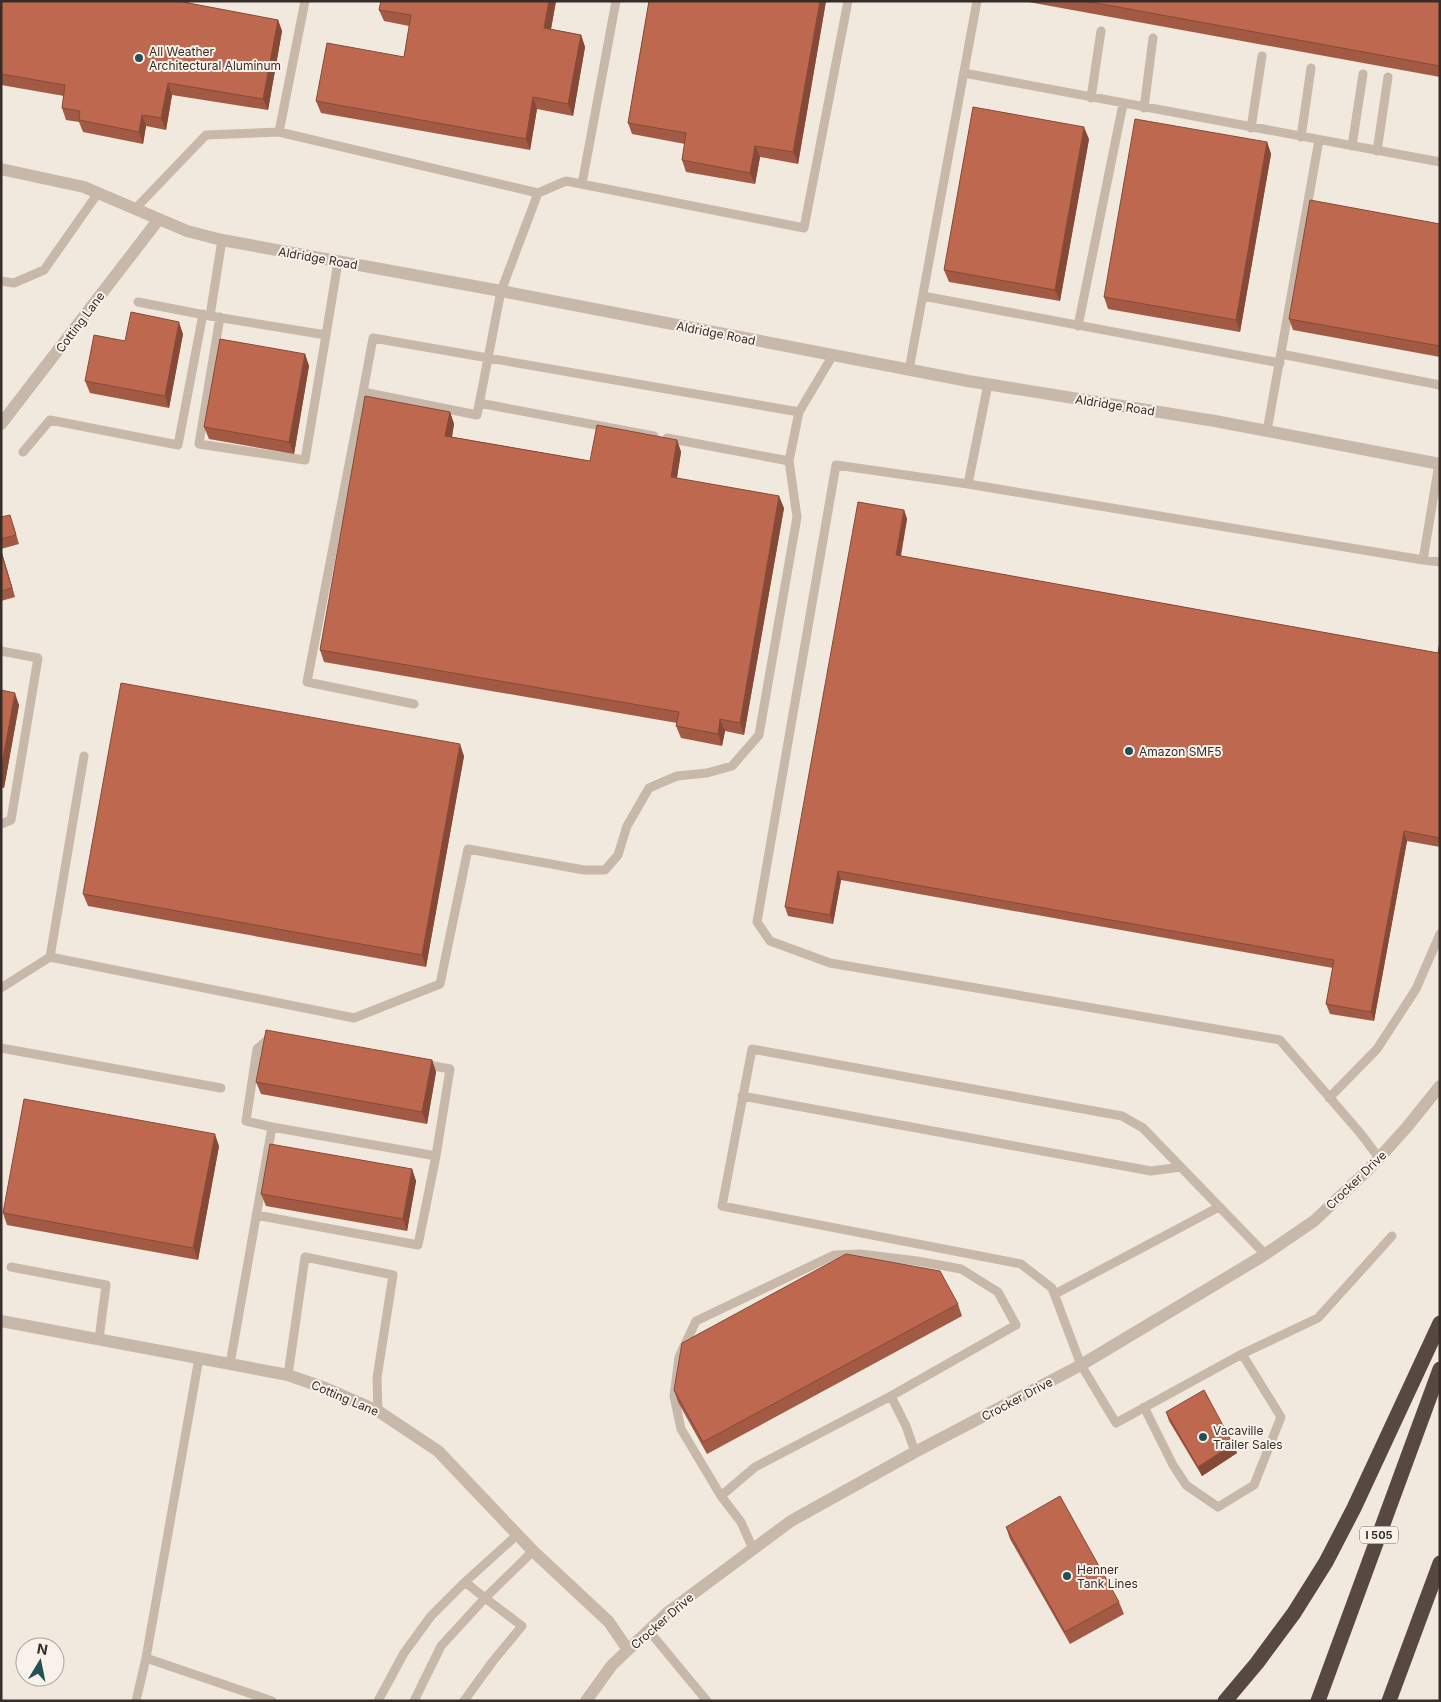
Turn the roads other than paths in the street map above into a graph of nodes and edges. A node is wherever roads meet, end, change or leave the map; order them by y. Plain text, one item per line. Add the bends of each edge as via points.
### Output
1 (305, 1) edge
2 (616, 1) edge
3 (848, 1) edge
4 (976, 1) edge
5 (1101, 31) dead end
6 (1153, 38) dead end
7 (1262, 56) dead end
8 (1311, 68) dead end
9 (964, 73) junction
10 (1363, 74) dead end
11 (1388, 77) dead end
12 (1091, 98) junction
13 (1124, 104) junction
14 (1144, 108) junction
15 (1252, 128) junction
16 (279, 132) junction
17 (1301, 137) junction
18 (1319, 140) junction
19 (1352, 146) junction
20 (1377, 151) junction
21 (1440, 162) edge
22 (1, 169) edge
23 (582, 184) junction
24 (98, 193) junction
25 (538, 193) junction
26 (135, 209) junction
27 (159, 219) junction
28 (222, 240) junction
29 (338, 262) junction
30 (1, 281) edge
31 (501, 291) junction
32 (923, 296) junction
33 (138, 302) dead end
34 (206, 315) junction
35 (220, 317) junction
36 (1078, 326) junction
37 (326, 336) junction
38 (1281, 354) junction
39 (833, 355) junction
40 (488, 359) junction
41 (1280, 363) junction
42 (909, 370) junction
43 (988, 384) junction
44 (1440, 385) edge
45 (362, 392) junction
46 (479, 403) junction
47 (799, 412) junction
48 (1, 424) edge
49 (1267, 431) junction
50 (23, 452) dead end
51 (789, 461) junction
52 (1439, 464) edge
53 (968, 484) junction
54 (1423, 560) junction
55 (1440, 562) edge
56 (1, 652) edge
57 (414, 704) dead end
58 (84, 756) dead end
59 (1, 824) edge
60 (1440, 934) edge
61 (50, 957) junction
62 (1, 988) edge
63 (281, 1037) edge
64 (1, 1048) edge
65 (412, 1062) edge
66 (1440, 1086) edge
67 (221, 1088) dead end
68 (742, 1096) junction
69 (1328, 1098) junction
70 (272, 1127) junction
71 (436, 1156) junction
72 (1379, 1158) junction
73 (1181, 1167) junction
74 (1219, 1207) junction
75 (256, 1216) junction
76 (1392, 1236) dead end
77 (1265, 1254) junction
78 (11, 1267) dead end
79 (1055, 1294) junction
80 (1, 1321) edge
81 (1440, 1323) edge
82 (98, 1339) junction
83 (1242, 1354) junction
84 (199, 1358) junction
85 (230, 1364) junction
86 (1081, 1365) junction
87 (1440, 1369) edge
88 (288, 1375) junction
89 (891, 1396) junction
90 (1144, 1407) junction
91 (378, 1410) junction
92 (915, 1452) junction
93 (721, 1496) junction
94 (518, 1534) junction
95 (753, 1549) junction
96 (533, 1550) junction
97 (1440, 1563) edge
98 (465, 1582) junction
99 (485, 1598) junction
100 (649, 1630) junction
101 (628, 1650) junction
102 (146, 1658) junction
103 (701, 1698) edge
104 (136, 1701) edge
105 (272, 1701) edge
106 (378, 1701) edge
107 (414, 1701) edge
108 (464, 1701) edge
109 (586, 1701) edge
110 (1225, 1701) edge
111 (1318, 1701) edge
112 (1388, 1701) edge

1 - 16 lane
2 - 23 lane
3 - 23 lane via 804,228
4 - 9 lane
5 - 12 lane
6 - 14 lane
7 - 15 lane
8 - 17 lane
9 - 12 lane
9 - 32 lane
10 - 19 lane
11 - 20 lane
12 - 13 lane
13 - 14 lane
13 - 36 lane
14 - 15 lane
15 - 17 lane
16 - 25 lane
16 - 26 lane via 206,135
17 - 18 lane
18 - 19 lane
18 - 38 lane
19 - 20 lane
20 - 21 lane
22 - 24 street, Aldridge Road
23 - 25 lane via 566,181
24 - 26 street, Aldridge Road
24 - 30 lane via 44,270 14,282
25 - 31 lane
26 - 27 street, Aldridge Road
27 - 28 street, Aldridge Road via 187,231
27 - 48 street, Cotting Lane
28 - 29 street, Aldridge Road
28 - 34 lane
29 - 31 street, Aldridge Road
29 - 37 lane
31 - 39 street, Aldridge Road
31 - 40 lane
32 - 36 lane
32 - 42 lane
33 - 34 lane
34 - 35 lane
34 - 50 lane via 178,445 50,420
35 - 37 lane
35 - 37 lane via 199,444 305,460
36 - 41 lane
38 - 41 lane
38 - 44 lane
39 - 42 street, Aldridge Road
39 - 47 lane
40 - 45 lane via 373,338
40 - 46 lane
40 - 47 lane
41 - 49 lane
42 - 43 street, Aldridge Road
43 - 49 street, Aldridge Road
43 - 53 lane
45 - 46 lane via 477,415
45 - 57 lane via 307,682
46 - 51 lane
47 - 51 lane
49 - 52 street, Aldridge Road
51 - 61 lane via 797,517 759,736 732,766 677,776 649,788 627,826 618,854 605,870 584,870 468,850 440,984 354,1018
52 - 54 lane
53 - 54 lane
53 - 69 lane via 836,465 757,922 770,941 830,962 1280,1040
54 - 55 lane
56 - 59 lane via 38,658 11,820
58 - 61 lane
60 - 69 lane via 1416,989 1377,1049
61 - 62 lane
63 - 70 lane via 272,1036 257,1048 246,1122
64 - 67 lane
65 - 71 lane via 450,1069
66 - 72 street, Crocker Drive
68 - 73 lane via 1151,1171
68 - 73 lane via 752,1049 1122,1116 1143,1128
68 - 79 lane via 722,1206 1020,1264 1052,1288
69 - 72 lane
70 - 71 lane
70 - 75 lane
71 - 75 lane via 418,1245
72 - 77 street, Crocker Drive via 1314,1221
73 - 74 lane
74 - 77 lane
74 - 79 lane
75 - 85 lane
76 - 83 lane via 1318,1318
77 - 86 street, Crocker Drive
78 - 82 lane via 106,1285
79 - 86 lane
80 - 82 street, Cotting Lane
81 - 110 highway via 1326,1562 1294,1613
82 - 84 street, Cotting Lane
83 - 90 lane
83 - 90 lane via 1281,1417 1254,1485 1218,1507 1186,1485
84 - 85 street, Cotting Lane
84 - 102 lane
85 - 88 street, Cotting Lane
86 - 90 lane via 1116,1423
86 - 92 street, Crocker Drive
87 - 111 highway, I 505
88 - 91 street, Cotting Lane
88 - 91 lane via 305,1257 393,1275 377,1378
89 - 92 lane
89 - 93 lane via 755,1467
89 - 93 lane via 1016,1326 998,1292 961,1270 860,1254 834,1255 696,1321 679,1357 674,1396 681,1429
91 - 94 street, Cotting Lane via 438,1451
92 - 95 street, Crocker Drive via 791,1521
93 - 95 lane via 741,1522
94 - 96 street, Cotting Lane
94 - 98 lane
95 - 100 street, Crocker Drive
96 - 99 lane
96 - 101 street, Cotting Lane via 609,1622
97 - 112 highway
98 - 99 lane
98 - 106 lane via 425,1624 404,1653
99 - 107 lane via 441,1646
99 - 108 lane via 522,1626
100 - 101 street, Crocker Drive
100 - 103 lane
101 - 109 street, Crocker Drive via 612,1665
102 - 104 lane
102 - 105 lane

